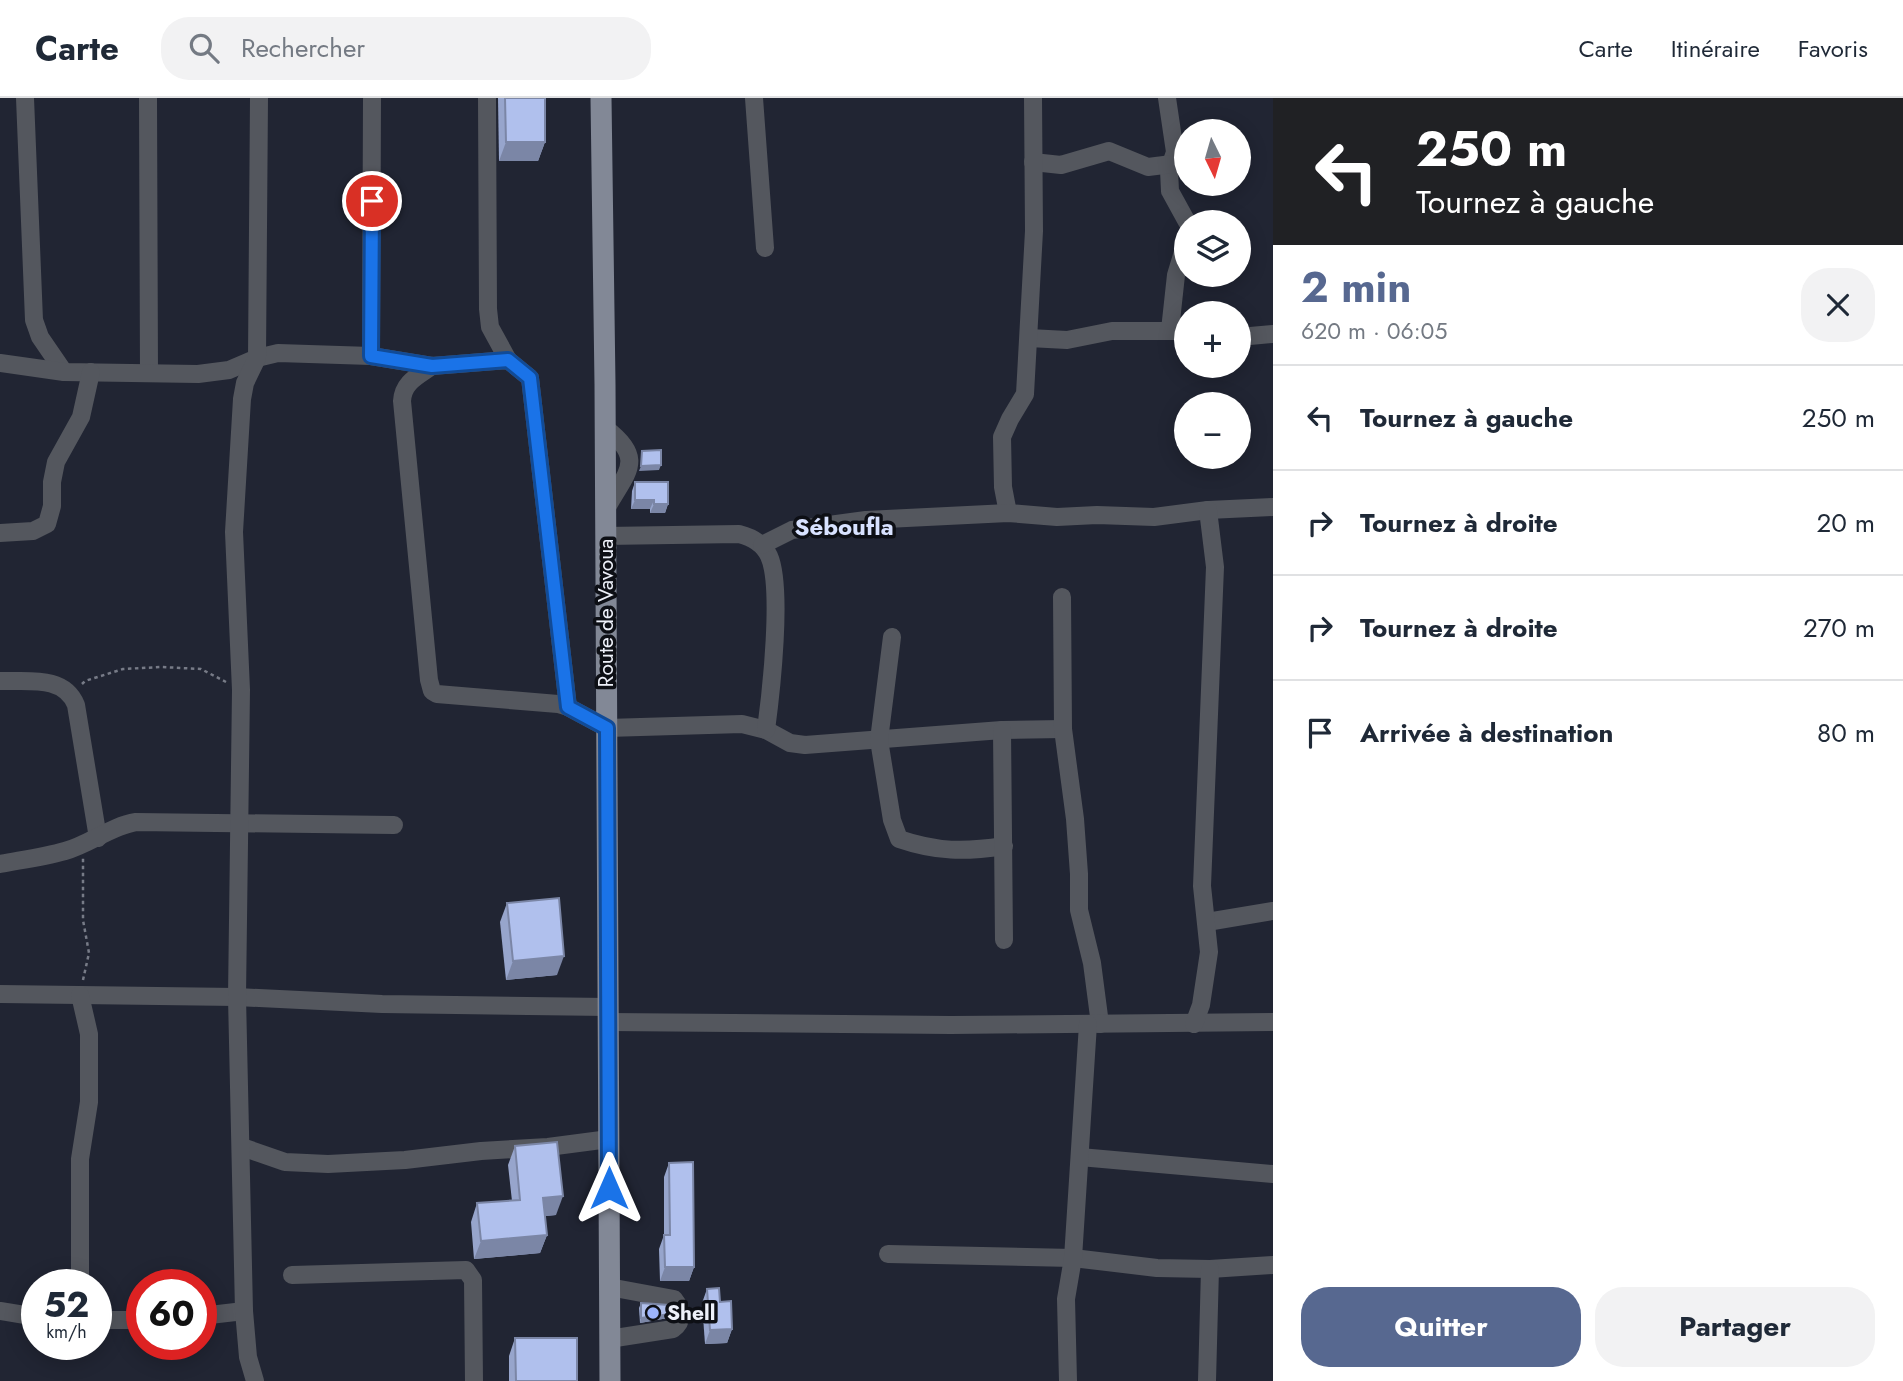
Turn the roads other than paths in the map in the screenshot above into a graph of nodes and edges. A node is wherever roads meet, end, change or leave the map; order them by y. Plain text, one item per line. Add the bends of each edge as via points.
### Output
1 (26, 98) edge
2 (148, 98) edge
3 (259, 98) edge
4 (372, 98) edge
5 (487, 98) edge
6 (601, 98) edge
7 (754, 98) edge
8 (1033, 98) edge
9 (1167, 98) edge
10 (1033, 162) junction
11 (1172, 164) junction
12 (1180, 210) edge
13 (765, 248) dead end
14 (1174, 330) edge
15 (1273, 334) edge
16 (1251, 336) edge
17 (1029, 338) junction
18 (371, 356) junction
19 (257, 358) junction
20 (508, 360) junction
21 (0, 363) edge
22 (432, 366) junction
23 (64, 372) junction
24 (91, 372) junction
25 (149, 373) junction
26 (1273, 507) edge
27 (1208, 510) junction
28 (1009, 513) junction
29 (0, 533) edge
30 (605, 536) junction
31 (762, 545) junction
32 (1062, 597) dead end
33 (892, 637) dead end
34 (0, 681) edge
35 (568, 707) junction
36 (607, 728) junction
37 (1063, 729) junction
38 (766, 730) junction
39 (1002, 730) junction
40 (879, 740) junction
41 (241, 822) junction
42 (394, 825) dead end
43 (90, 841) junction
44 (1004, 846) junction
45 (0, 864) edge
46 (1273, 911) edge
47 (1207, 922) junction
48 (1004, 940) dead end
49 (0, 994) edge
50 (80, 995) junction
51 (237, 997) junction
52 (608, 1014) junction
53 (1273, 1022) edge
54 (1094, 1024) junction
55 (1194, 1024) junction
56 (609, 1139) junction
57 (242, 1147) junction
58 (1080, 1157) junction
59 (1273, 1174) edge
60 (888, 1254) dead end
61 (1073, 1258) junction
62 (1273, 1265) edge
63 (80, 1269) edge
64 (1210, 1269) junction
65 (292, 1275) dead end
66 (609, 1287) junction
67 (0, 1311) edge
68 (244, 1311) junction
69 (21, 1314) edge
70 (217, 1314) edge
71 (609, 1339) junction
72 (255, 1381) edge
73 (474, 1381) edge
74 (610, 1381) edge
75 (1068, 1381) edge
76 (1207, 1381) edge

1 - 23 street via 34,320
2 - 25 street
3 - 19 street
4 - 18 street
5 - 20 street via 488,309 490,327
6 - 30 main road, Route de Vavoua
7 - 13 street
8 - 10 street
9 - 11 street via 1175,152
10 - 11 street via 1061,165 1109,151 1148,167
10 - 17 street
11 - 12 street via 1170,191
14 - 17 street via 1112,331 1067,340
15 - 16 street
17 - 28 street via 1026,394 1002,438 1003,487
18 - 19 street via 278,353
18 - 22 street
19 - 25 street via 215,373
19 - 41 street via 242,399 234,532
20 - 22 street
20 - 35 street via 530,378
21 - 23 street
22 - 35 street via 402,391 432,691
23 - 24 street
24 - 25 street
24 - 29 street via 81,416 56,462 47,524 33,531
26 - 27 street
27 - 28 street via 1154,517
27 - 47 street via 1215,568 1202,886
28 - 31 street via 866,520 792,530
30 - 31 street via 739,534
30 - 36 main road, Route de Vavoua
31 - 38 street via 775,584
32 - 37 street
33 - 40 street
34 - 43 street via 61,685 72,694
35 - 36 street
36 - 38 street via 742,724
36 - 52 main road, Route de Vavoua
37 - 39 street
37 - 54 street via 1075,819 1079,910 1092,963
38 - 40 street via 790,743 805,745
39 - 40 street
39 - 44 street
40 - 44 street via 899,839 970,852
41 - 42 street
41 - 43 street via 136,822
41 - 51 street
43 - 45 street via 66,851
44 - 48 street
46 - 47 street
47 - 55 street via 1209,952
49 - 50 street
50 - 51 street
50 - 63 street via 89,1034 89,1102 80,1159
51 - 52 street
51 - 57 street
52 - 54 street
52 - 56 main road, Route de Vavoua
53 - 55 street
54 - 55 street
54 - 58 street
56 - 57 street via 328,1164 285,1162
56 - 66 main road, Route de Vavoua
57 - 68 street
58 - 59 street
58 - 61 street
60 - 61 street
61 - 64 street
61 - 75 street via 1066,1299
62 - 64 street
64 - 76 street
65 - 73 street via 466,1269 473,1280
66 - 71 main road, Route de Vavoua
66 - 71 street via 674,1299 681,1317 673,1329
67 - 69 street
68 - 70 street
68 - 72 street
71 - 74 main road, Route de Vavoua

